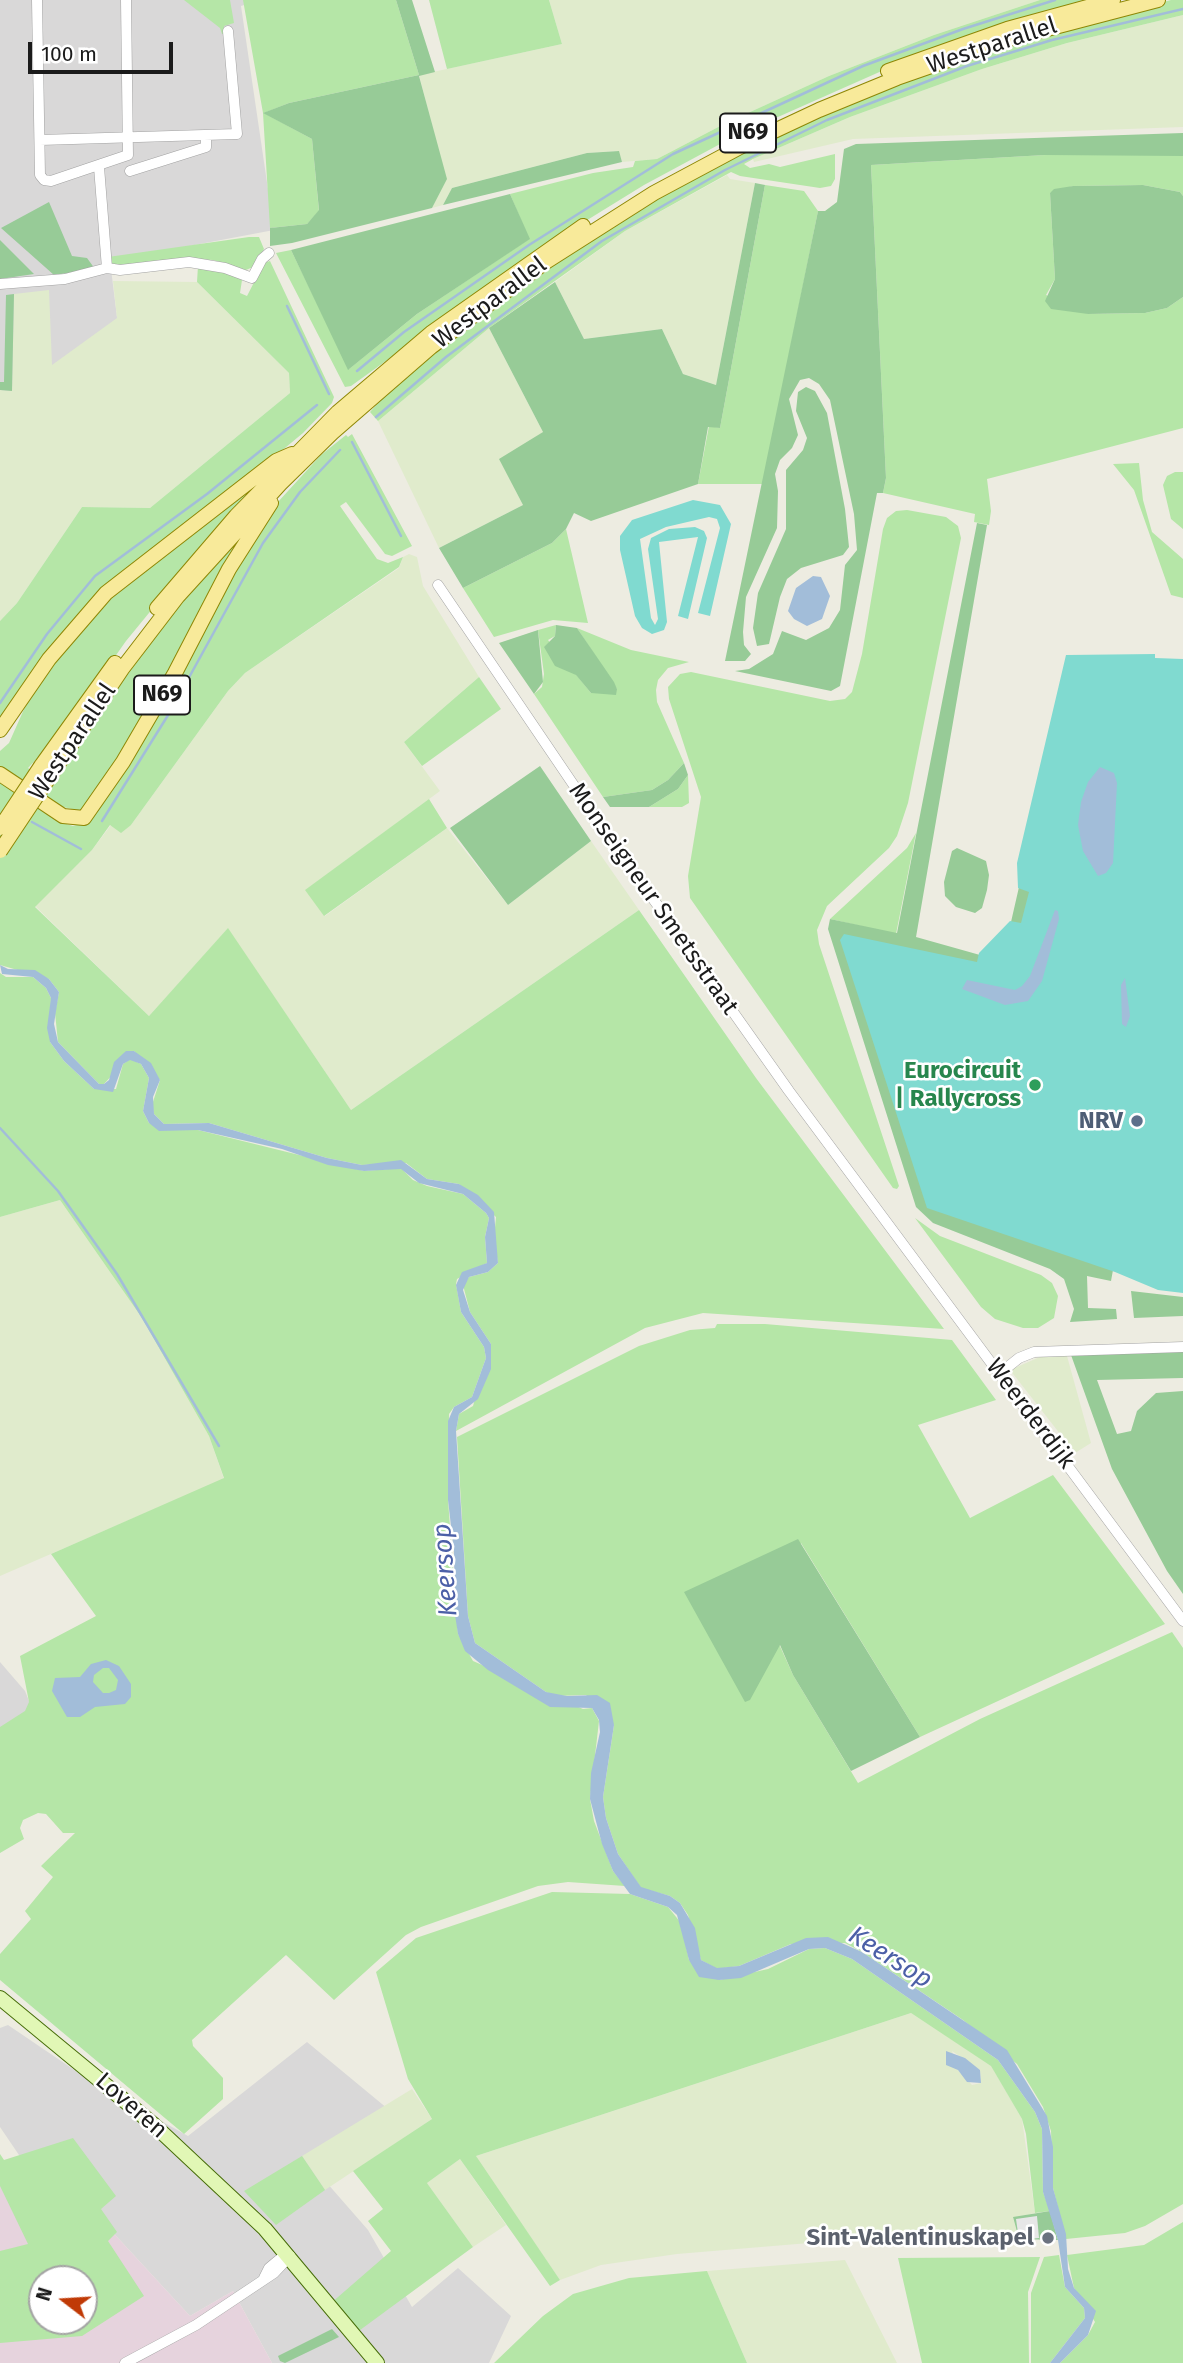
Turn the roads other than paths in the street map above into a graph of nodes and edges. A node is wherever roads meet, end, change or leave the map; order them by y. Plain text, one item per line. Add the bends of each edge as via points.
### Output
1 (37, 0) edge
2 (127, 0) edge
3 (1113, 0) edge
4 (1158, 0) edge
5 (228, 31) dead end
6 (206, 137) junction
7 (128, 138) junction
8 (40, 140) junction
9 (99, 167) junction
10 (130, 171) dead end
11 (269, 253) dead end
12 (107, 268) junction
13 (0, 284) edge
14 (349, 411) junction
15 (300, 450) junction
16 (280, 484) junction
17 (439, 585) dead end
18 (0, 730) edge
19 (47, 769) junction
20 (0, 774) edge
21 (0, 828) edge
22 (0, 850) edge
23 (874, 1209) joint
24 (1183, 1347) edge
25 (999, 1374) junction
26 (1183, 1621) edge
27 (0, 1998) edge
28 (286, 2259) junction
29 (125, 2363) edge
30 (377, 2363) edge

1 - 8 street
2 - 7 street
3 - 14 main road, Westparallel / N69 via 937,52 736,138 540,253 431,333
4 - 14 main road, Westparallel / N69 via 1009,38 940,62 740,147 634,205 544,263
5 - 6 street via 237,134
6 - 7 street
6 - 10 street via 206,147
7 - 8 street
7 - 9 street via 128,155
8 - 9 street via 44,180
9 - 12 street
11 - 12 street via 252,278 189,262
12 - 13 street via 65,279
14 - 15 main road, Westparallel / N69
14 - 16 main road, Westparallel / N69
15 - 18 main road, N69 via 276,461 106,593 49,659
15 - 19 main road, Westparallel / N69 via 171,590
16 - 19 main road, Westparallel / N69 via 178,596
16 - 20 main road, N69 via 148,720 84,818 56,812
17 - 23 street, Monseigneur Smetsstraat via 620,853
19 - 21 main road, Westparallel / N69, bridge
19 - 22 main road, Westparallel / N69, bridge
23 - 25 street, Weerderdijk
24 - 25 street via 1034,1352
25 - 26 street, Weerderdijk
27 - 28 street, Loveren via 155,2125 265,2229
28 - 29 street via 196,2325
28 - 30 street, Loveren

